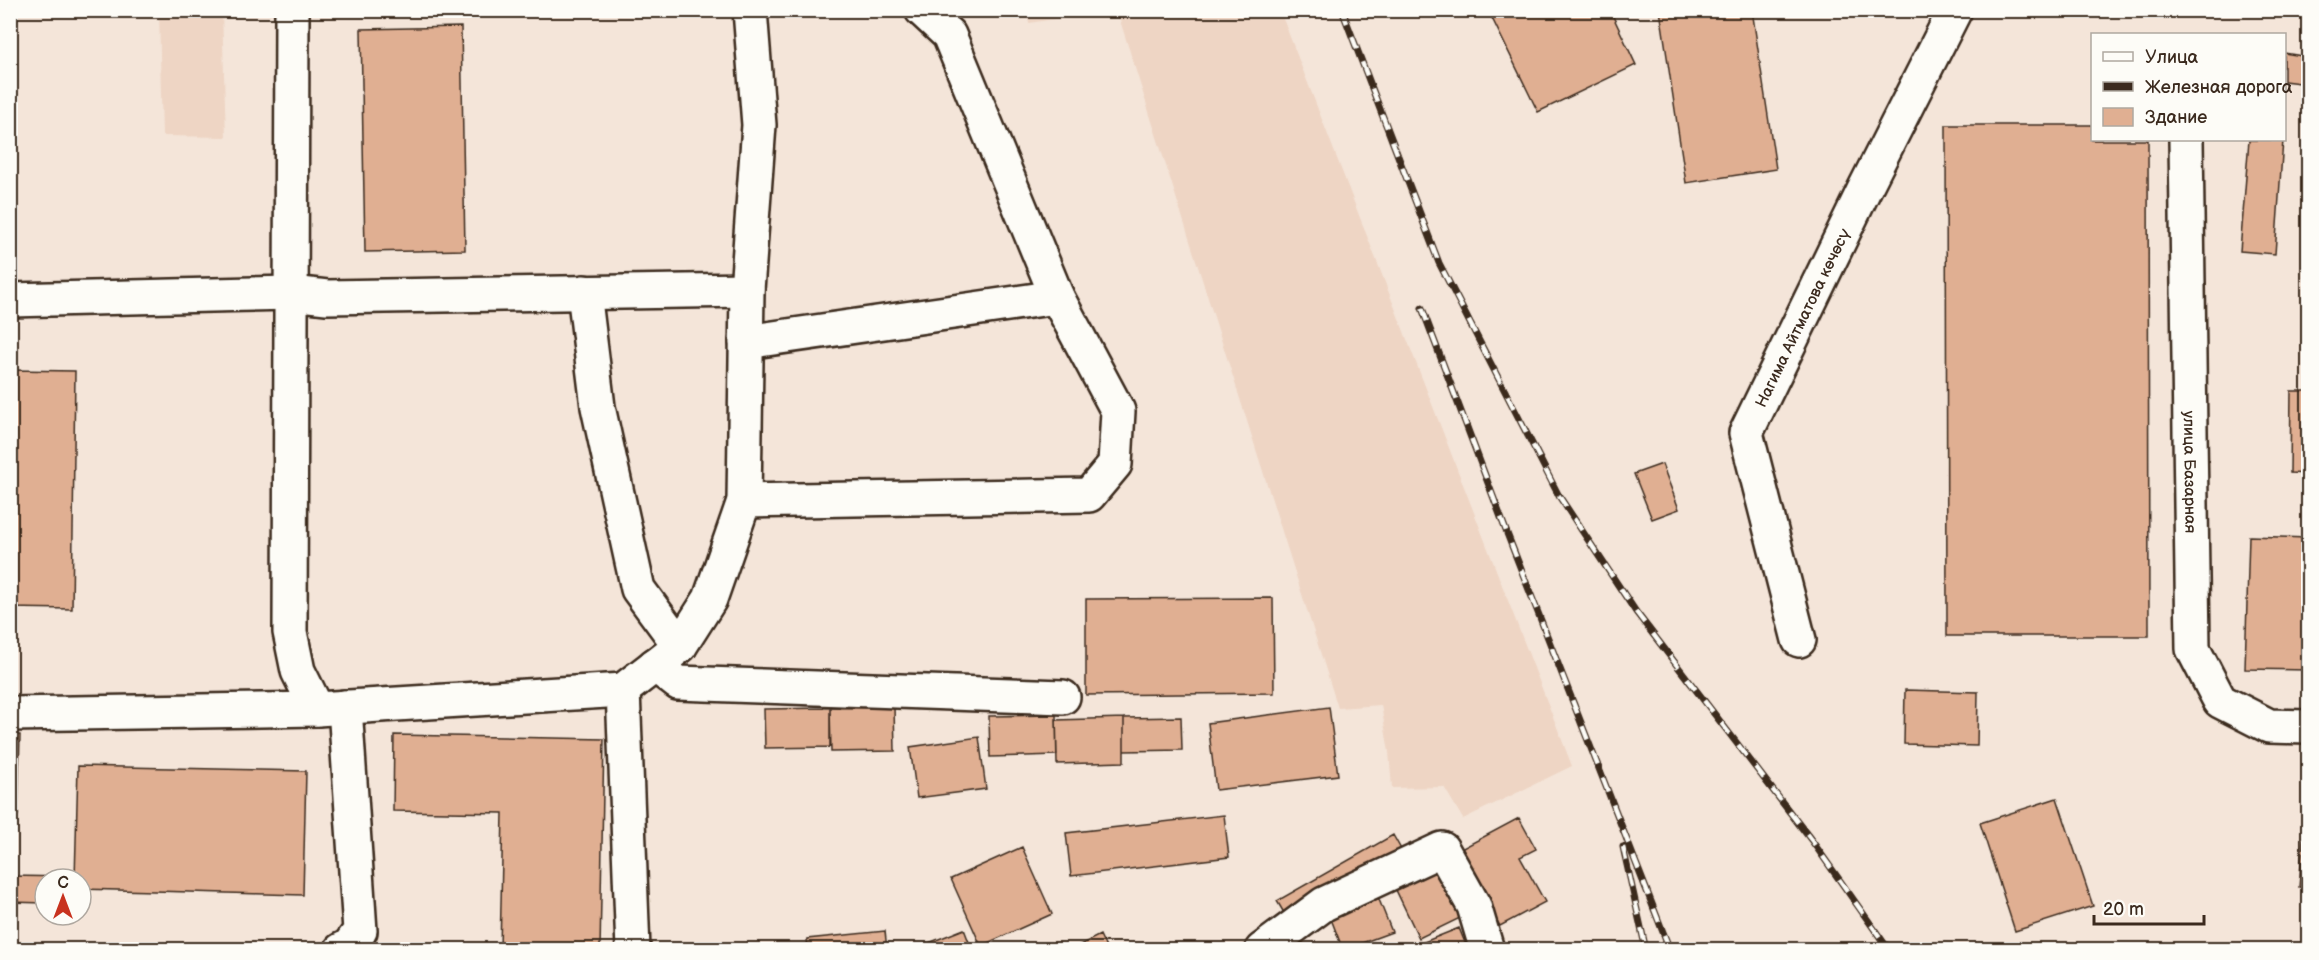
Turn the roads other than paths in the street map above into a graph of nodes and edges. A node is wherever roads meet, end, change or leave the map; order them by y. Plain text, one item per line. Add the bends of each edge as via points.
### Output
1 (292, 10) edge
2 (750, 10) edge
3 (922, 10) edge
4 (1955, 10) edge
5 (2186, 141) edge
6 (747, 290) junction
7 (584, 292) junction
8 (292, 293) junction
9 (1057, 297) junction
10 (10, 300) edge
11 (746, 342) junction
12 (744, 501) junction
13 (1799, 640) dead end
14 (668, 655) junction
15 (623, 690) junction
16 (1063, 697) dead end
17 (331, 708) junction
18 (10, 714) edge
19 (2308, 727) edge
20 (341, 950) edge
21 (633, 950) edge
22 (1262, 950) edge
23 (1487, 950) edge

1 - 8 street
2 - 6 street via 759,125
3 - 9 street via 949,35
4 - 13 street, Нагима Айтматова көчөсү via 1746,433
5 - 19 street, улица Базарная via 2193,649 2220,701 2269,726
6 - 7 street
6 - 11 street
7 - 8 street via 327,297
7 - 14 street via 598,407 638,589
8 - 10 street
8 - 17 street via 290,632 298,671
9 - 11 street
9 - 12 street via 1118,411 1115,464 1089,495
11 - 12 street
12 - 14 street via 710,599
14 - 15 street
14 - 16 street via 678,683
15 - 17 street
15 - 21 street
17 - 18 street
17 - 20 street via 360,931
22 - 23 street via 1324,904 1442,849 1474,906

